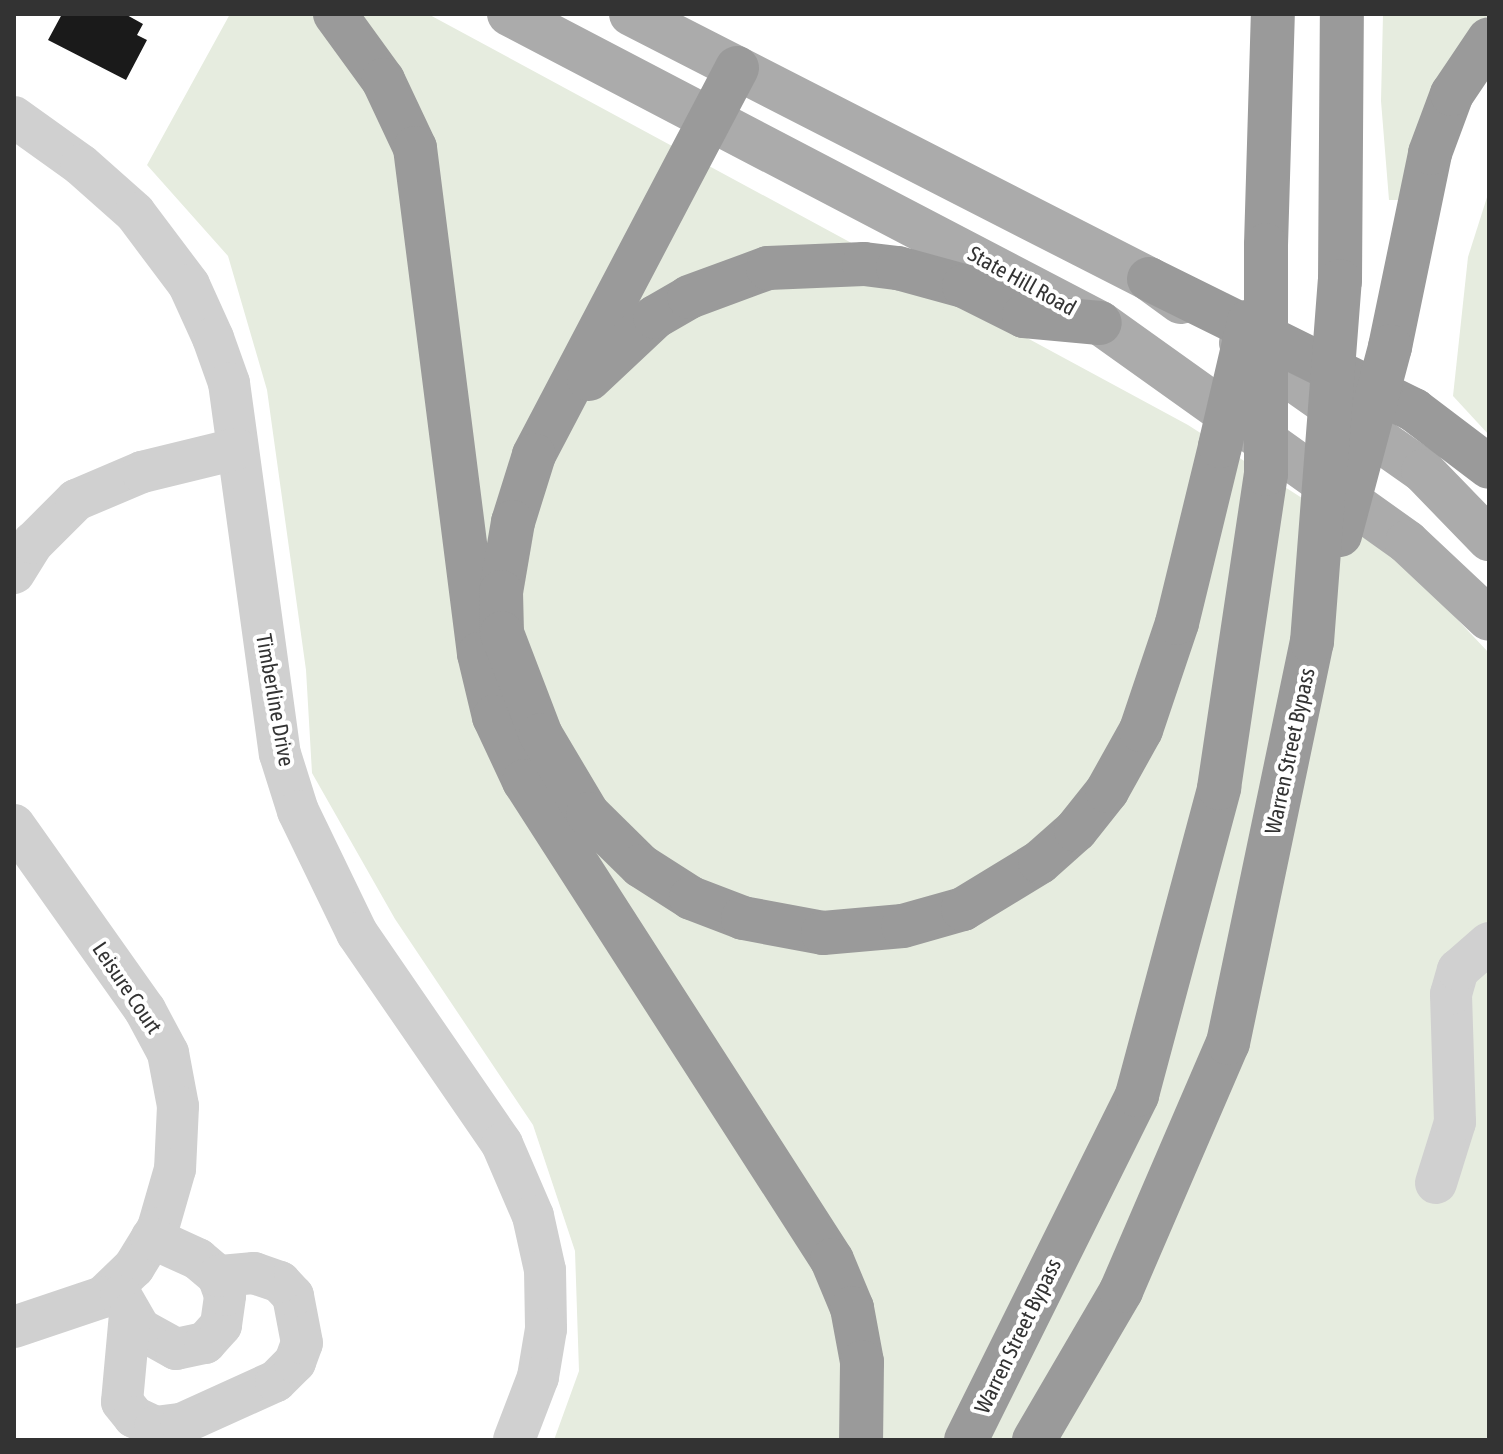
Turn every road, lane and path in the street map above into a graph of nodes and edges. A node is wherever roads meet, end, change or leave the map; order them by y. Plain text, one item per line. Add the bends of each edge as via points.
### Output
1 (335, 14) edge
2 (509, 14) edge
3 (631, 14) edge
4 (1273, 14) edge
5 (1342, 14) edge
6 (1489, 39) edge
7 (724, 61) junction
8 (698, 110) junction
9 (14, 117) edge
10 (1266, 245) junction
11 (1149, 279) junction
12 (1100, 323) junction
13 (555, 415) junction
14 (236, 449) junction
15 (1489, 467) edge
16 (1489, 539) edge
17 (14, 573) edge
18 (470, 586) junction
19 (1489, 619) edge
20 (1312, 642) junction
21 (14, 825) edge
22 (1489, 943) edge
23 (1436, 1183) dead end
24 (152, 1238) junction
25 (218, 1276) junction
26 (122, 1300) junction
27 (14, 1327) edge
28 (514, 1440) edge
29 (861, 1440) edge
30 (966, 1440) edge
31 (1034, 1440) edge

1 - 18 highway via 383,80 415,148
2 - 8 main road, State Hill Road
3 - 7 main road
4 - 10 highway, Warren Street Bypass
5 - 20 highway, Warren Street Bypass, bridge via 1340,281
6 - 20 highway, bridge via 1452,94 1430,153 1390,347
7 - 8 highway
7 - 11 main road
8 - 12 main road, State Hill Road
8 - 13 highway
8 - 18 highway via 516,430
9 - 14 street, Timberline Drive via 112,191 155,237 189,285 229,383
10 - 13 highway, bridge via 1156,695 1126,759 1076,830 1022,874 963,909 903,926 823,933 743,918 665,883 613,842 558,767 514,672 502,633 501,592 521,489
10 - 30 highway, Warren Street Bypass, bridge via 1266,474 1219,788 1137,1095
11 - 15 highway via 1414,410
11 - 16 main road via 1423,471
12 - 13 highway via 1024,316 964,286 898,268 768,268 689,297 655,317
12 - 19 main road, State Hill Road via 1407,542
14 - 17 street via 142,472 76,500 33,543
14 - 28 street, Timberline Drive via 280,754 298,811 357,933 502,1144 533,1216 545,1270 546,1329 538,1377
18 - 29 highway via 494,717 524,781 832,1260 852,1308 862,1362
20 - 31 highway, Warren Street Bypass via 1228,1043 1121,1291
21 - 24 street, Leisure Court via 145,1010 168,1053 178,1106 175,1169
22 - 23 street via 1458,970 1451,994 1455,1122
24 - 25 street via 198,1259
24 - 26 street, Leisure Court
25 - 26 street via 225,1295 221,1325 212,1339 197,1347 176,1349 158,1343
25 - 26 street via 254,1273 280,1282 293,1296 302,1343 295,1362 276,1381 181,1424 155,1427 134,1417 122,1402
26 - 27 street, Leisure Court via 103,1297

